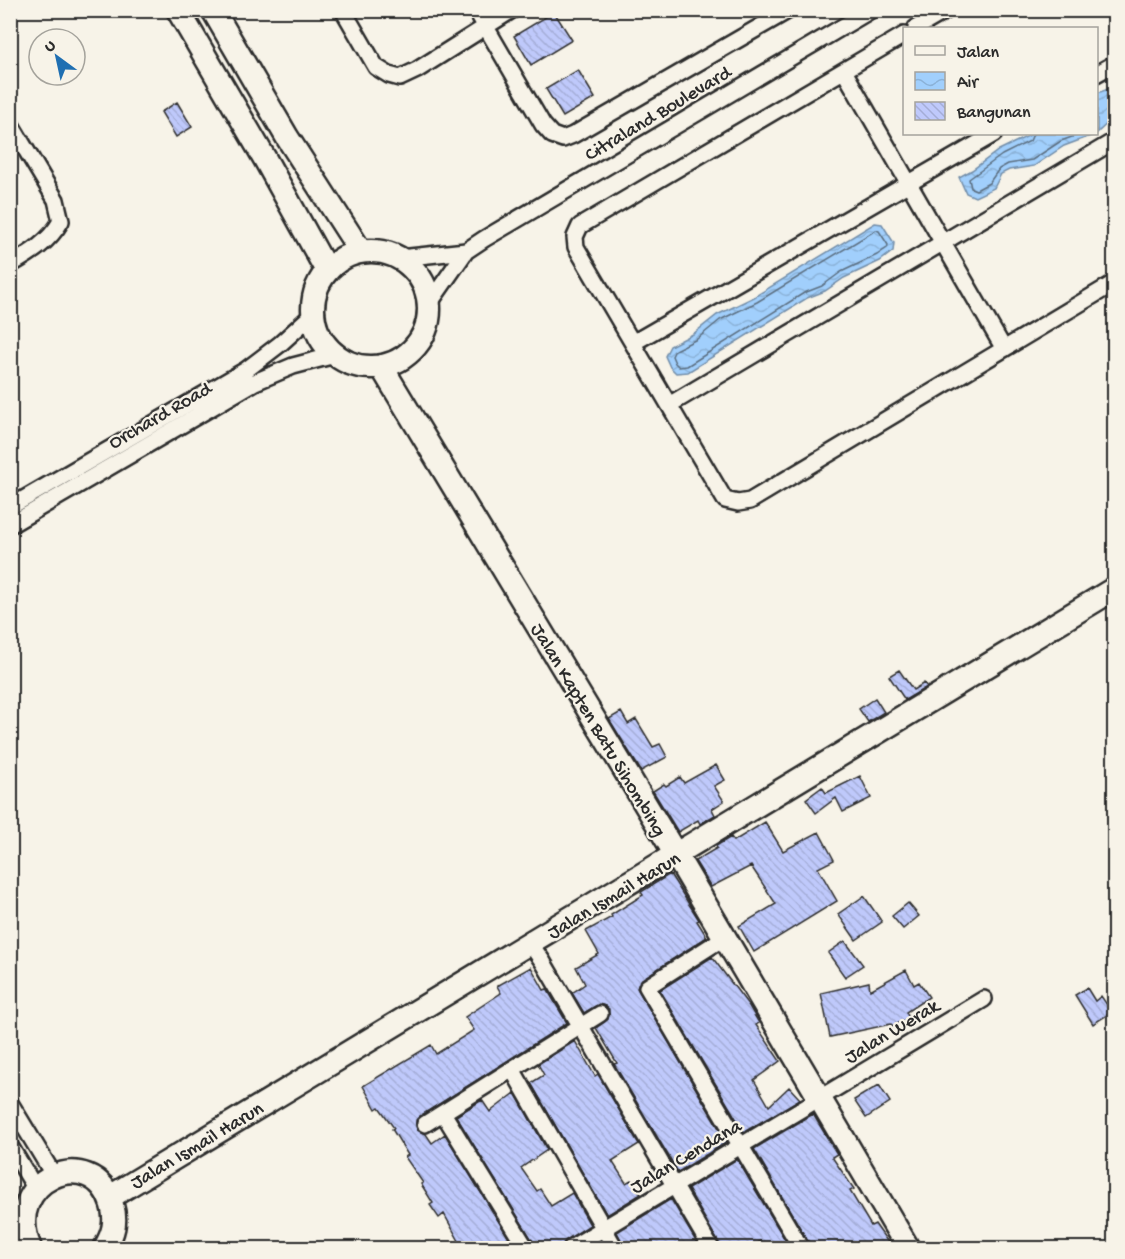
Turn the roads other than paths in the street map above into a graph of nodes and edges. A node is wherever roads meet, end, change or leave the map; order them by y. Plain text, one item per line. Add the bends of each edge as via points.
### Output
1 (178, 10) edge
2 (213, 10) edge
3 (343, 10) edge
4 (477, 10) edge
5 (512, 10) edge
6 (789, 10) edge
7 (871, 10) edge
8 (947, 10) edge
9 (486, 26) junction
10 (918, 27) edge
11 (903, 36) edge
12 (1114, 64) edge
13 (844, 71) junction
14 (1098, 73) edge
15 (10, 123) edge
16 (992, 135) edge
17 (1114, 141) edge
18 (909, 183) junction
19 (943, 243) junction
20 (466, 250) junction
21 (362, 252) junction
22 (400, 258) junction
23 (10, 265) edge
24 (327, 271) junction
25 (1114, 282) edge
26 (429, 304) junction
27 (313, 314) junction
28 (633, 343) junction
29 (1004, 349) junction
30 (335, 355) junction
31 (381, 366) junction
32 (669, 405) junction
33 (10, 507) edge
34 (10, 525) edge
35 (1114, 589) edge
36 (676, 855) junction
37 (725, 937) junction
38 (530, 944) junction
39 (984, 999) dead end
40 (600, 1014) dead end
41 (581, 1026) junction
42 (512, 1069) junction
43 (819, 1098) junction
44 (10, 1103) edge
45 (443, 1113) junction
46 (425, 1124) dead end
47 (10, 1146) edge
48 (741, 1146) junction
49 (44, 1180) junction
50 (674, 1186) junction
51 (110, 1197) junction
52 (15, 1228) edge
53 (603, 1229) junction
54 (30, 1248) edge
55 (105, 1248) edge
56 (526, 1248) edge
57 (572, 1248) edge
58 (615, 1248) edge
59 (711, 1248) edge
60 (801, 1248) edge
61 (908, 1248) edge

1 - 24 street
2 - 21 street via 287,137
3 - 9 street via 376,67 400,78
4 - 9 street
5 - 9 street
6 - 9 street via 563,139 552,135 543,125
7 - 20 street, Citraland Boulevard
8 - 10 street
11 - 13 street
12 - 14 street
13 - 18 street
13 - 28 street via 580,226 574,237 576,247
15 - 23 street via 56,200 61,221 52,236
16 - 18 street
17 - 19 street
18 - 19 street
18 - 28 street
19 - 29 street
19 - 32 street
20 - 22 street, Citraland Boulevard
20 - 26 street, Citraland Boulevard
21 - 22 street via 375,251
21 - 24 street via 343,258
22 - 26 street via 420,278
24 - 27 street via 316,291
25 - 29 street
26 - 31 street via 424,332 416,344 400,358
27 - 30 street via 320,337
27 - 33 street, Orchard Road via 246,370
28 - 32 street
29 - 32 street via 750,501 725,500
30 - 31 street via 357,365
30 - 34 street, Orchard Road via 255,382
31 - 36 street, Jalan Kapten Batu Sihombing
35 - 36 street, Jalan Ismail Harun
36 - 37 street, Jalan Kapten Batu Sihombing
36 - 38 street, Jalan Ismail Harun
37 - 43 street, Jalan Kapten Batu Sihombing
37 - 48 street via 647,987
38 - 41 street
38 - 51 street, Jalan Ismail Harun
39 - 43 street, Jalan Werak
40 - 41 street
41 - 42 street
41 - 50 street
42 - 45 street
42 - 53 street
43 - 48 street, Jalan Cendana
43 - 61 street, Jalan Kapten Batu Sihombing
44 - 49 street
45 - 46 street
45 - 56 street
47 - 49 street
48 - 50 street, Jalan Cendana
48 - 60 street
49 - 51 street via 70,1172 86,1175
49 - 52 street via 26,1197
50 - 53 street, Jalan Cendana
50 - 59 street
51 - 55 street via 116,1216 113,1236
52 - 54 street
53 - 57 street, Jalan Cendana
53 - 58 street

